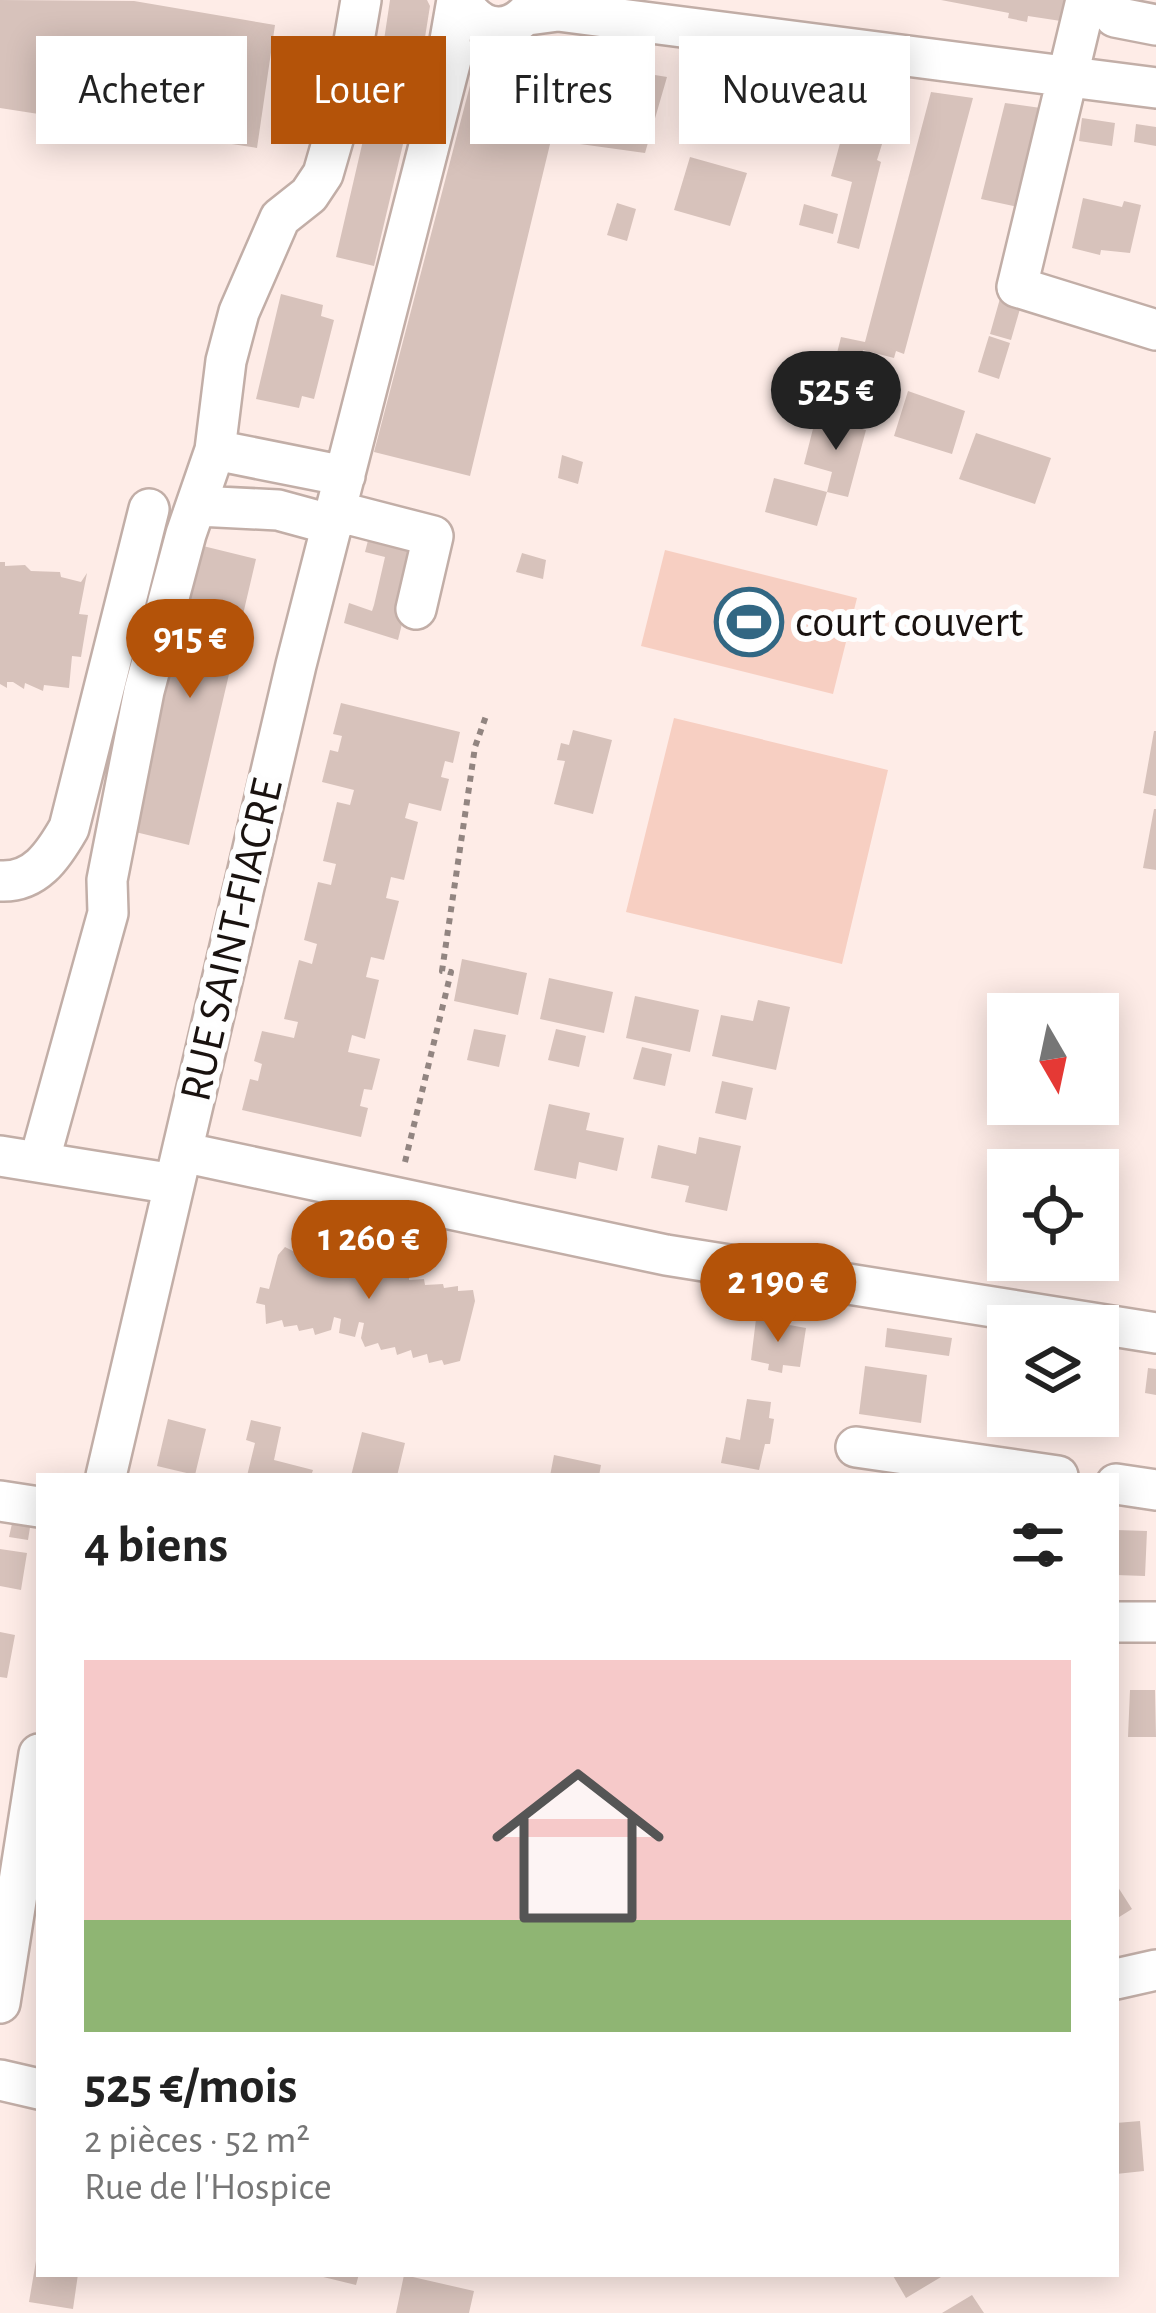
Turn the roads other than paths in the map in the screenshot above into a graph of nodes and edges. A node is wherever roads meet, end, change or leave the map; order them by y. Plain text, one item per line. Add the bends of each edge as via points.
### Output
1 (361, 0) edge
2 (459, 0) edge
3 (1101, 9) edge
4 (562, 11) edge
5 (1156, 26) edge
6 (452, 56) junction
7 (1066, 76) junction
8 (1156, 88) edge
9 (1156, 330) edge
10 (215, 450) junction
11 (338, 504) junction
12 (197, 506) junction
13 (149, 509) dead end
14 (416, 609) dead end
15 (0, 881) edge
16 (0, 1156) edge
17 (39, 1162) junction
18 (178, 1168) junction
19 (1156, 1333) edge
20 (856, 1447) dead end
21 (107, 1473) edge
22 (1037, 1473) edge
23 (1119, 1484) edge
24 (1156, 1490) edge
25 (0, 1501) edge
26 (36, 1507) edge
27 (1119, 1622) edge
28 (1156, 1622) edge
29 (36, 1777) edge
30 (6, 1913) edge
31 (1156, 1970) edge
32 (1119, 1978) edge
33 (0, 2003) edge
34 (0, 2080) edge
35 (36, 2088) edge

1 - 10 street via 323,174 280,218 239,312
2 - 4 street via 471,17
2 - 6 street, RUE SAINT-FIACRE
3 - 5 street
3 - 7 street
4 - 6 street
4 - 7 street
6 - 11 street, RUE SAINT-FIACRE
7 - 8 street
7 - 9 street via 1017,287
10 - 11 street
10 - 12 street
11 - 12 street
11 - 14 street via 433,536
11 - 18 street, RUE SAINT-FIACRE
12 - 17 street via 144,691 107,880 108,913
13 - 15 street via 69,828 35,873
16 - 17 street
17 - 18 street
18 - 19 street via 397,1196 687,1259
18 - 21 street, RUE SAINT-FIACRE
20 - 22 street
23 - 24 street
25 - 26 street
27 - 28 street
29 - 30 street
30 - 33 street
31 - 32 street
34 - 35 street

